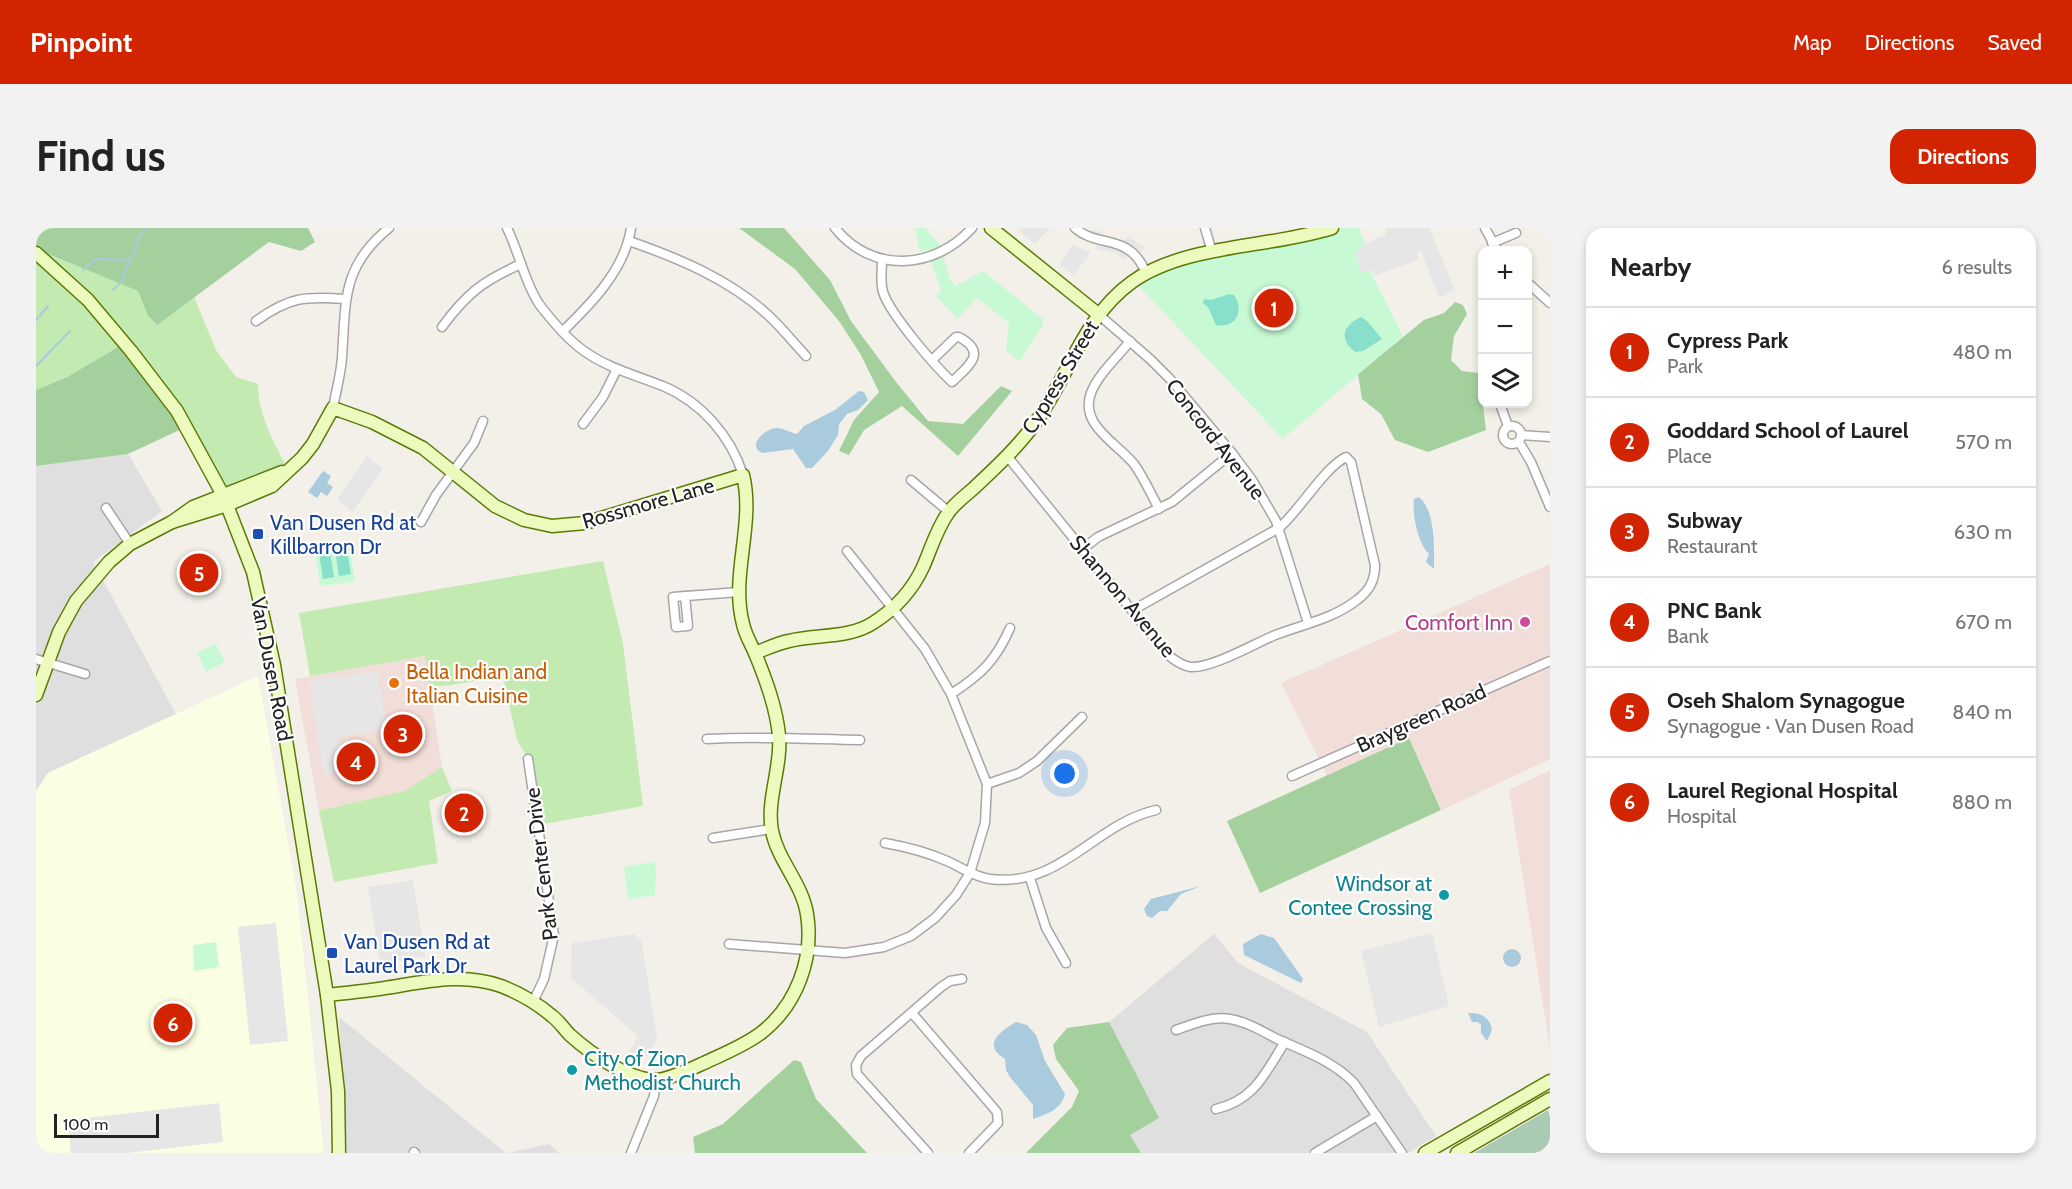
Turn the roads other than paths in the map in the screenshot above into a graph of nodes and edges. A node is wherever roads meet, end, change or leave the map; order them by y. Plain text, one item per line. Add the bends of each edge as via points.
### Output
1 (389, 228) edge
2 (507, 228) edge
3 (631, 228) edge
4 (835, 228) edge
5 (972, 228) edge
6 (991, 228) edge
7 (1075, 228) edge
8 (1206, 228) edge
9 (1332, 228) edge
10 (1485, 228) edge
11 (1516, 233) dead end
12 (629, 241) junction
13 (1494, 246) edge
14 (1496, 246) edge
15 (1212, 252) junction
16 (36, 253) edge
17 (882, 259) junction
18 (521, 264) junction
19 (1146, 273) junction
20 (1532, 287) edge
21 (345, 299) junction
22 (1550, 303) edge
23 (1098, 314) junction
24 (256, 321) dead end
25 (442, 327) dead end
26 (564, 331) junction
27 (1130, 341) junction
28 (806, 356) dead end
29 (932, 360) junction
30 (617, 369) junction
31 (333, 408) junction
32 (1501, 408) edge
33 (483, 421) dead end
34 (583, 424) dead end
35 (1508, 426) junction
36 (1550, 437) edge
37 (1520, 438) junction
38 (1232, 453) junction
39 (1007, 456) junction
40 (453, 473) junction
41 (743, 475) junction
42 (911, 480) dead end
43 (225, 500) junction
44 (1550, 507) edge
45 (106, 508) dead end
46 (1159, 509) junction
47 (949, 512) junction
48 (422, 522) dead end
49 (1279, 528) junction
50 (130, 544) junction
51 (1084, 548) junction
52 (847, 551) dead end
53 (739, 592) junction
54 (685, 596) dead end
55 (894, 608) junction
56 (1133, 610) junction
57 (1308, 623) junction
58 (1010, 628) dead end
59 (755, 653) junction
60 (42, 660) edge
61 (1550, 660) edge
62 (85, 674) dead end
63 (36, 694) edge
64 (951, 694) junction
65 (1083, 717) dead end
66 (708, 739) dead end
67 (779, 739) junction
68 (860, 740) dead end
69 (528, 759) dead end
70 (1292, 776) dead end
71 (987, 784) junction
72 (1156, 810) dead end
73 (771, 829) junction
74 (713, 838) dead end
75 (885, 843) dead end
76 (970, 873) junction
77 (1030, 878) junction
78 (729, 944) dead end
79 (808, 951) junction
80 (1066, 963) dead end
81 (962, 979) dead end
82 (327, 995) junction
83 (533, 1002) junction
84 (912, 1013) junction
85 (1176, 1030) dead end
86 (1284, 1042) junction
87 (656, 1080) junction
88 (1549, 1082) edge
89 (1550, 1099) edge
90 (1216, 1108) dead end
91 (1377, 1116) junction
92 (1494, 1131) junction
93 (339, 1153) edge
94 (631, 1153) edge
95 (928, 1153) edge
96 (969, 1153) edge
97 (1315, 1153) edge
98 (1402, 1153) edge
99 (1425, 1153) edge
100 (1457, 1153) edge

1 - 21 street via 374,240 360,260
2 - 18 street
3 - 12 street
4 - 17 street via 854,246
5 - 17 street via 956,245 936,255 903,261
6 - 23 street
7 - 19 street via 1086,236 1122,246 1139,260
8 - 15 street
9 - 15 street, Cypress Street
10 - 13 street
11 - 14 street
12 - 26 street via 602,288
12 - 28 street via 674,257 734,289 768,315
15 - 19 street, Cypress Street
16 - 43 street, Van Dusen Road via 88,300 177,411
17 - 29 street via 881,281 887,301
18 - 25 street via 493,276 476,289
18 - 26 street via 539,303
19 - 23 street, Cypress Street via 1119,292
20 - 22 street
21 - 24 street via 313,296 287,302
21 - 31 street via 342,360
23 - 27 street, Concord Avenue
23 - 39 street, Cypress Street via 1046,408
26 - 30 street via 579,347
27 - 38 street, Concord Avenue via 1178,387
27 - 46 street via 1094,387 1089,412 1098,429 1134,465
29 - 29 street via 956,337 963,338 975,351 974,358 952,382
30 - 34 street
30 - 41 street via 665,387 699,409 726,436
31 - 40 street, Rossmore Lane via 372,422 423,448
31 - 43 street via 313,444 272,486
32 - 35 street
33 - 40 street via 474,443
35 - 37 street via 1519,428
35 - 37 street via 1503,439 1509,444
36 - 37 street
37 - 44 street
38 - 46 street via 1177,499
38 - 49 street, Concord Avenue via 1262,495
39 - 47 street, Cypress Street
39 - 51 street, Shannon Avenue
40 - 41 street, Rossmore Lane via 495,506 524,520 552,526 585,523
40 - 48 street
41 - 53 street via 747,519
42 - 47 street
43 - 50 street
43 - 82 street, Van Dusen Road via 254,572 267,628
45 - 50 street
46 - 51 street via 1098,537
47 - 55 street, Cypress Street via 911,589
49 - 56 street
49 - 57 street, Concord Avenue
49 - 57 street, Shannon Avenue via 1335,464 1346,458 1351,462 1375,577 1356,601
50 - 60 street via 76,601
51 - 56 street, Shannon Avenue
52 - 55 street
53 - 54 street
53 - 59 street via 743,624
55 - 59 street, Cypress Street via 871,625 837,636 789,641
55 - 64 street via 925,649
56 - 57 street, Shannon Avenue via 1167,654 1191,667
58 - 64 street via 987,667
59 - 67 street via 776,714
60 - 62 street
60 - 63 street
61 - 70 street, Braygreen Road
64 - 71 street
65 - 71 street via 1037,761
66 - 67 street
67 - 68 street
67 - 73 street
69 - 83 street, Park Center Drive via 554,935 544,979
71 - 76 street via 986,823
72 - 77 street via 1116,826 1053,869
73 - 74 street
73 - 79 street via 807,914
75 - 76 street via 918,849
76 - 77 street via 988,879
76 - 79 street via 935,918 911,936 884,947 845,953
77 - 80 street via 1046,928
78 - 79 street
79 - 87 street via 800,984 781,1013 761,1032 737,1048
81 - 84 street via 950,981
82 - 83 street via 445,978 484,981
82 - 93 street, Van Dusen Road via 338,1090
83 - 87 street via 578,1042 609,1063
84 - 95 street via 861,1056 857,1074
84 - 96 street via 998,1112 998,1123
85 - 86 street via 1201,1021 1229,1019
86 - 90 street via 1250,1092 1241,1100
86 - 91 street via 1344,1073
87 - 94 street via 654,1096
88 - 92 street via 1545,1095 1503,1120
88 - 99 street
89 - 92 street
91 - 97 street
91 - 98 street
92 - 100 street

